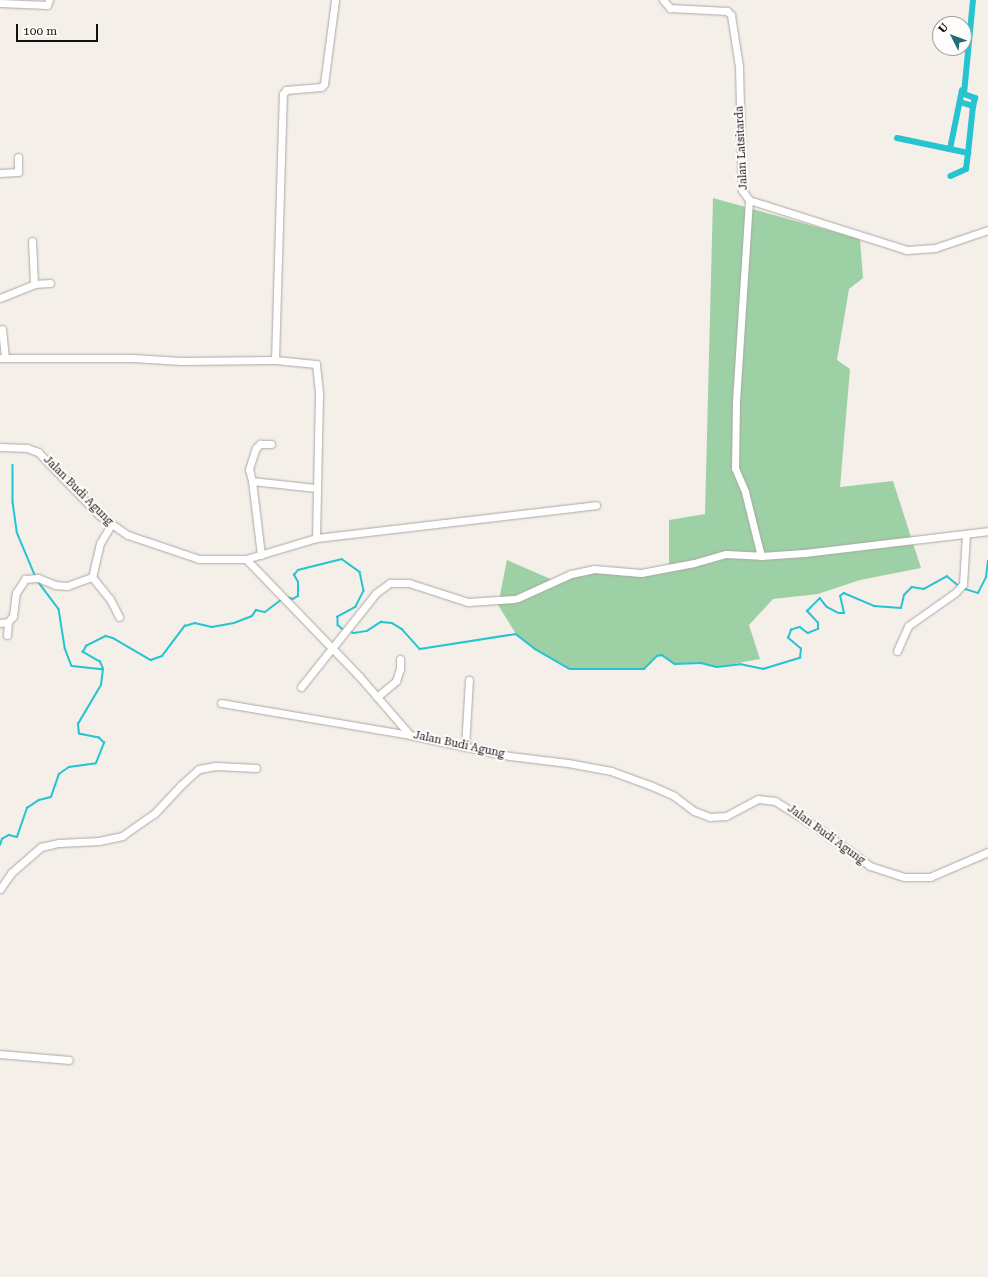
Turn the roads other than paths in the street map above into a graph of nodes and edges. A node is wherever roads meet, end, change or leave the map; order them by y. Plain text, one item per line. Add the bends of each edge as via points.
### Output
1 (49, 0) edge
2 (335, 0) edge
3 (664, 0) edge
4 (0, 3) edge
5 (18, 157) dead end
6 (0, 173) edge
7 (749, 200) junction
8 (988, 230) edge
9 (32, 241) dead end
10 (50, 283) dead end
11 (34, 284) junction
12 (0, 298) edge
13 (2, 328) dead end
14 (2, 358) edge
15 (275, 360) junction
16 (270, 444) dead end
17 (0, 446) edge
18 (252, 481) junction
19 (316, 488) junction
20 (596, 505) dead end
21 (111, 525) junction
22 (988, 531) edge
23 (966, 535) junction
24 (316, 538) junction
25 (261, 555) junction
26 (760, 556) junction
27 (246, 559) junction
28 (92, 577) junction
29 (119, 617) dead end
30 (8, 622) junction
31 (0, 624) edge
32 (7, 635) dead end
33 (334, 648) junction
34 (897, 651) dead end
35 (400, 659) dead end
36 (469, 680) dead end
37 (301, 687) dead end
38 (377, 697) junction
39 (221, 703) dead end
40 (410, 735) junction
41 (465, 747) junction
42 (256, 768) dead end
43 (988, 852) edge
44 (0, 889) edge
45 (0, 1054) edge
46 (68, 1060) dead end

1 - 4 street via 47,5
2 - 15 street via 324,84 321,87 286,90 283,94
3 - 7 street, Jalan Latsitarda via 670,8 727,11 731,15 739,66 742,190
5 - 6 street via 19,169 16,173
7 - 8 street, Jalan Latsitarda via 906,250 935,248
7 - 26 street via 736,400 735,468 745,492
9 - 11 street
10 - 11 street
11 - 12 street
13 - 14 street
14 - 15 street via 133,358 181,362
15 - 19 street via 312,363 318,366
16 - 18 street via 260,444 256,448 249,469
17 - 21 street, Jalan Budi Agung via 27,448 38,452
18 - 19 street
18 - 25 street
19 - 24 street
20 - 24 street
21 - 27 street, Jalan Budi Agung via 140,541 199,559
21 - 28 street via 100,543
22 - 23 street
23 - 26 street
23 - 34 street via 961,587 908,626
24 - 25 street
25 - 27 street
26 - 33 street via 726,554 694,564 641,573 594,569 580,572 516,599 468,602 419,586 393,582 381,588
27 - 33 street, Jalan Budi Agung
28 - 29 street via 110,599
28 - 30 street via 67,586 55,585 36,578 25,580 18,586 14,614
30 - 31 street
30 - 32 street
33 - 37 street
33 - 38 street, Jalan Budi Agung
35 - 38 street via 396,681
36 - 41 street
38 - 40 street, Jalan Budi Agung
39 - 40 street
40 - 41 street, Jalan Budi Agung
41 - 43 street, Jalan Budi Agung via 617,773 674,796 694,811 710,817 726,816 758,799 775,801 818,828 857,858 890,874 904,877 930,877
42 - 44 street via 216,766 199,769 154,814 122,836 41,847 11,873
45 - 46 street

